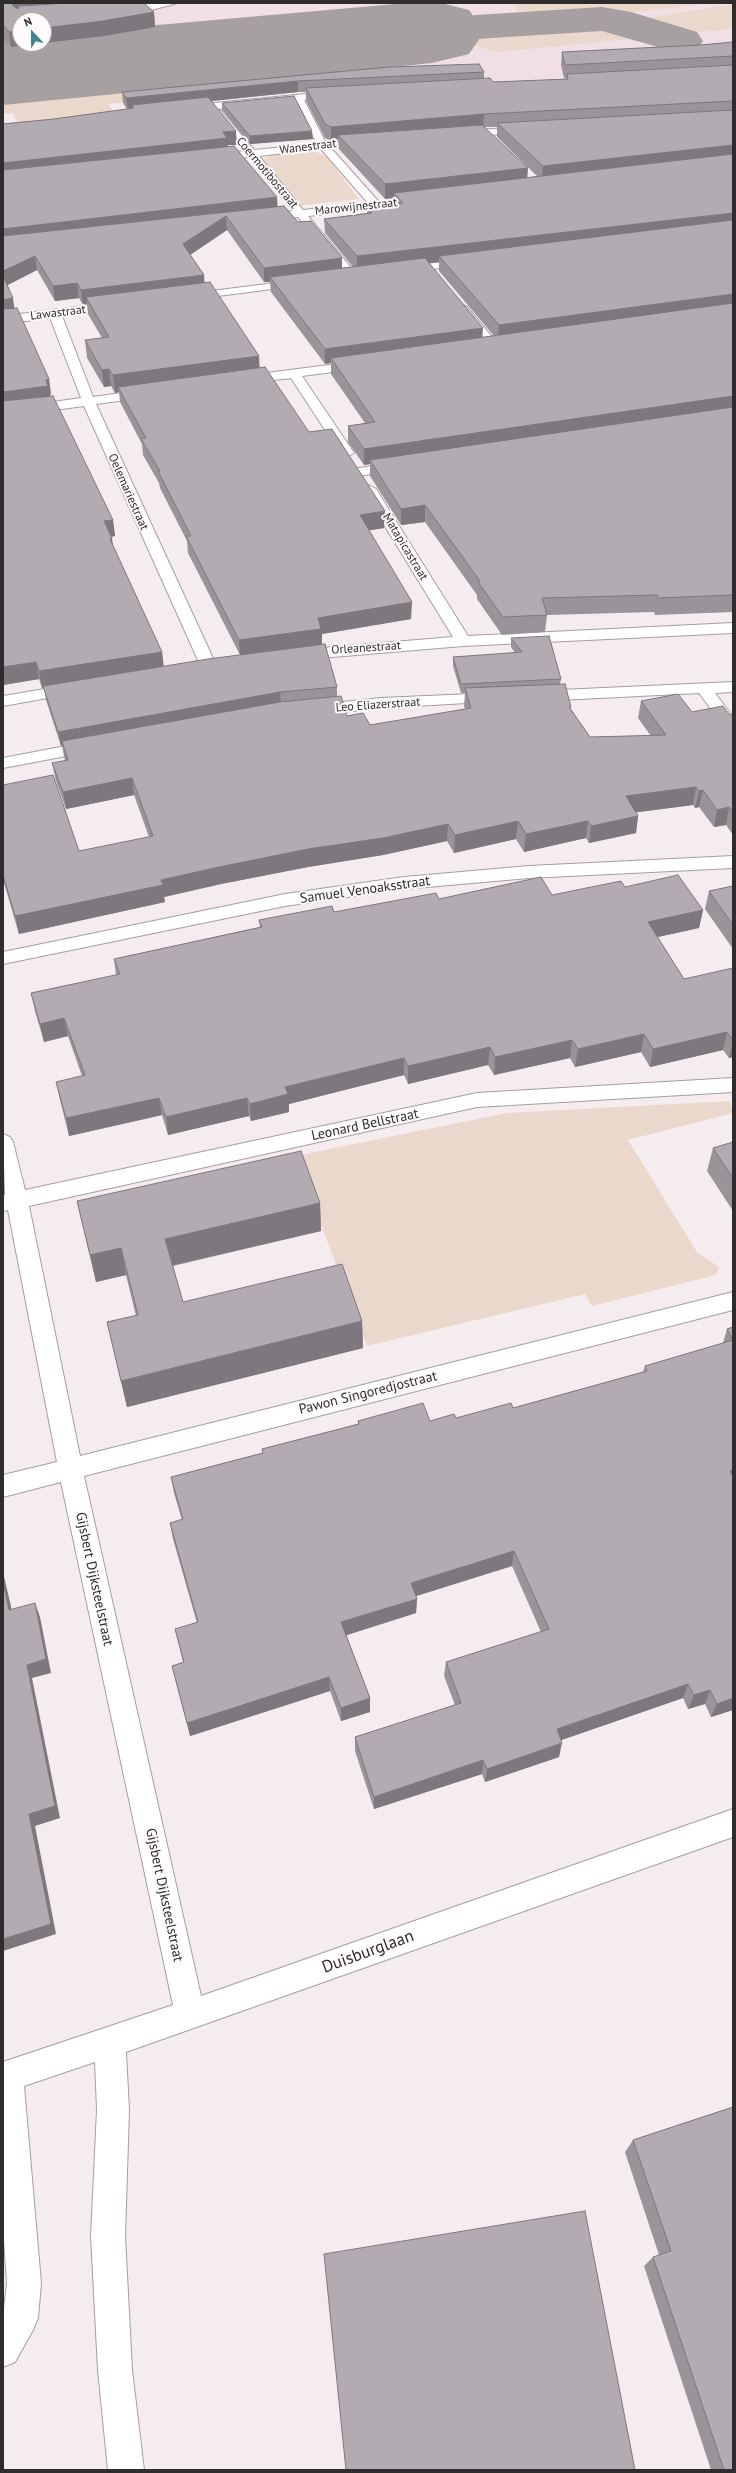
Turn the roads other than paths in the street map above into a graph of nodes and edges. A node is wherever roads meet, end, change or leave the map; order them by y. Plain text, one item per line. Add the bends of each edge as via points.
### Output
1 (174, 3) edge
2 (135, 4) edge
3 (343, 94) edge
4 (298, 97) junction
5 (212, 106) junction
6 (174, 110) edge
7 (538, 129) edge
8 (483, 132) junction
9 (452, 134) edge
10 (382, 139) edge
11 (494, 143) edge
12 (322, 144) junction
13 (251, 154) junction
14 (197, 160) edge
15 (438, 198) edge
16 (376, 205) junction
17 (301, 214) junction
18 (254, 219) edge
19 (482, 260) edge
20 (427, 267) junction
21 (389, 271) edge
22 (367, 274) edge
23 (352, 276) junction
24 (336, 278) edge
25 (437, 278) edge
26 (313, 281) edge
27 (172, 299) edge
28 (456, 301) edge
29 (125, 305) edge
30 (55, 314) junction
31 (3, 320) edge
32 (510, 344) edge
33 (494, 347) junction
34 (479, 349) edge
35 (371, 363) edge
36 (294, 373) junction
37 (233, 382) edge
38 (157, 392) edge
39 (88, 401) junction
40 (3, 413) edge
41 (414, 464) edge
42 (359, 472) junction
43 (733, 628) edge
44 (463, 641) junction
45 (284, 657) edge
46 (194, 670) edge
47 (87, 687) edge
48 (733, 687) edge
49 (704, 689) junction
50 (3, 701) edge
51 (296, 711) edge
52 (733, 728) edge
53 (111, 743) edge
54 (3, 763) edge
55 (733, 862) edge
56 (3, 958) edge
57 (733, 1085) edge
58 (3, 1142) edge
59 (10, 1202) edge
60 (733, 1301) edge
61 (70, 1468) junction
62 (3, 1486) edge
63 (733, 1822) edge
64 (190, 2015) junction
65 (110, 2042) junction
66 (5, 2078) edge
67 (3, 2350) edge
68 (126, 2470) edge

1 - 2 street via 151,7
3 - 4 street
4 - 5 street
4 - 12 street
5 - 6 street
5 - 13 street, Coermotibostraat
7 - 8 street
8 - 9 street
8 - 11 street
10 - 12 street, Wanestraat
12 - 13 street, Wanestraat
12 - 16 street
13 - 14 street, Wanestraat
13 - 17 street, Coermotibostraat
15 - 16 street, Marowijnestraat
16 - 17 street, Marowijnestraat
17 - 18 street, Marowijnestraat
17 - 23 street, Coermotibostraat
19 - 20 street
20 - 21 street
20 - 25 street
22 - 23 street
23 - 24 street
26 - 27 street
28 - 33 street
29 - 30 street, Lawastraat
30 - 31 street, Lawastraat
30 - 39 street, Oelemariestraat
32 - 33 street
33 - 34 street
35 - 36 street
36 - 37 street
36 - 42 street, Matapicastraat
38 - 39 street
39 - 40 street
39 - 46 street, Oelemariestraat via 216,666
41 - 42 street
42 - 44 street, Matapicastraat
43 - 44 street, Orleanestraat
44 - 45 street, Orleanestraat via 337,650
47 - 50 street
48 - 49 street, Leo Eliazerstraat
49 - 51 street, Leo Eliazerstraat via 382,703
49 - 52 street
53 - 54 street
55 - 56 street, Samuel Venoaksstraat via 529,872 404,883 285,900
57 - 59 street, Leonard Bellstraat via 477,1100
58 - 59 street, Gijsbert Dijksteelstraat
59 - 61 street, Gijsbert Dijksteelstraat
60 - 61 street, Pawon Singoredjostraat
61 - 62 street, Pawon Singoredjostraat
61 - 64 street, Gijsbert Dijksteelstraat
63 - 64 street, Duisburglaan
64 - 65 street, Duisburglaan
65 - 66 street, Duisburglaan
65 - 68 street via 113,2110 108,2236 115,2370
66 - 67 street via 24,2283 21,2318

